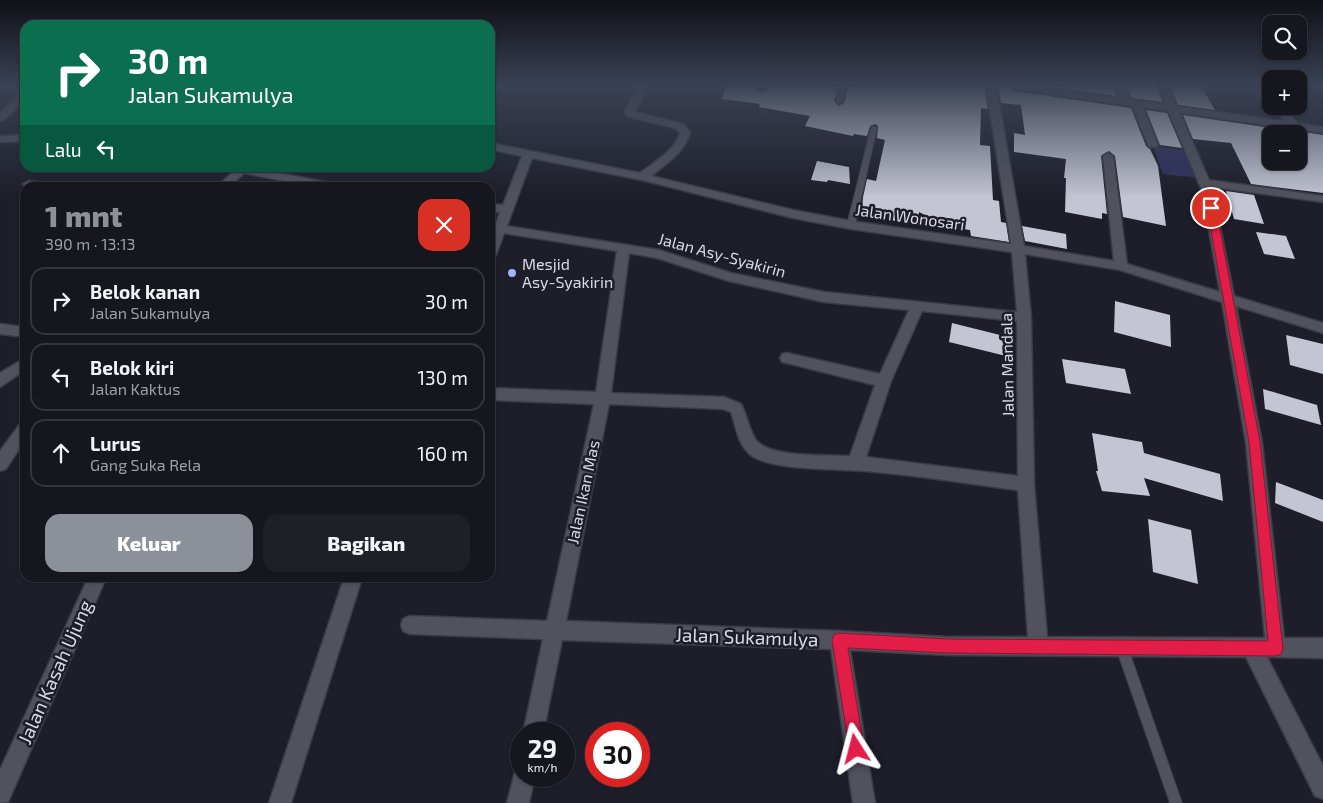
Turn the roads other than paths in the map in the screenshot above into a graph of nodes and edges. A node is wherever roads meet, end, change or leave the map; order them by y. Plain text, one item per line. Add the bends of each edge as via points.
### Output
1 (669, 123) edge
2 (997, 123) edge
3 (1141, 123) edge
4 (1178, 123) edge
5 (874, 128) dead end
6 (1307, 128) edge
7 (1323, 130) edge
8 (20, 138) edge
9 (0, 139) edge
10 (1152, 145) dead end
11 (495, 147) edge
12 (528, 154) junction
13 (1108, 156) dead end
14 (239, 172) edge
15 (263, 172) edge
16 (642, 177) junction
17 (228, 182) edge
18 (312, 182) edge
19 (1204, 183) junction
20 (1323, 199) edge
21 (495, 208) edge
22 (508, 209) junction
23 (850, 225) junction
24 (500, 229) junction
25 (495, 242) edge
26 (624, 248) junction
27 (1018, 249) junction
28 (1121, 266) junction
29 (1228, 298) junction
30 (918, 306) junction
31 (1024, 316) junction
32 (1323, 328) edge
33 (0, 329) edge
34 (20, 331) edge
35 (787, 358) dead end
36 (20, 369) edge
37 (0, 381) edge
38 (884, 381) junction
39 (495, 394) edge
40 (603, 398) junction
41 (20, 435) edge
42 (0, 464) edge
43 (856, 464) junction
44 (1026, 484) junction
45 (95, 582) edge
46 (352, 582) edge
47 (410, 624) dead end
48 (555, 631) junction
49 (839, 640) junction
50 (1038, 646) junction
51 (1122, 648) junction
52 (1323, 648) edge
53 (1252, 649) junction
54 (1276, 649) junction
55 (536, 722) edge
56 (522, 787) edge
57 (1323, 788) edge
58 (0, 794) edge
59 (280, 803) edge
60 (518, 803) edge
61 (864, 803) edge
62 (1176, 803) edge

1 - 16 street via 679,126 686,136 675,150
2 - 27 street, Jalan Mandala
3 - 10 street
4 - 19 street
5 - 23 lane
6 - 7 street
8 - 9 street
11 - 12 street, Jalan Wonosari
12 - 16 street, Jalan Wonosari
12 - 22 street
13 - 28 street
14 - 17 street
15 - 18 street
16 - 23 street, Jalan Wonosari
19 - 20 street
19 - 29 street
21 - 22 street
22 - 24 street
23 - 27 street, Jalan Wonosari
24 - 25 street
24 - 26 street, Jalan Asy-Syakirin
26 - 30 street, Jalan Asy-Syakirin via 659,254 728,277 824,297
26 - 40 street, Jalan Ikan Mas
27 - 28 street, Jalan Wonosari
27 - 31 street, Jalan Mandala
28 - 29 street, Jalan Wonosari
29 - 32 street, Jalan Wonosari
29 - 54 street via 1254,442
30 - 31 street, Jalan Asy-Syakirin
30 - 38 street
31 - 44 street, Jalan Mandala
33 - 34 street
35 - 38 street
36 - 37 street
38 - 43 street
39 - 40 street
40 - 43 street via 732,405 739,413 746,438 760,453
40 - 48 street, Jalan Ikan Mas
41 - 42 street
43 - 44 street
44 - 50 street, Jalan Mandala
45 - 58 street, Jalan Kasah Ujung
46 - 59 street
47 - 48 street, Jalan Sukamulya
48 - 49 street, Jalan Sukamulya
48 - 55 street, Jalan Ikan Mas
49 - 50 street, Jalan Sukamulya via 948,646
49 - 61 street
50 - 51 street, Jalan Sukamulya
51 - 53 street, Jalan Sukamulya
51 - 62 lane
52 - 54 street, Jalan Sukamulya
53 - 54 street, Jalan Sukamulya
53 - 57 street
56 - 60 street

